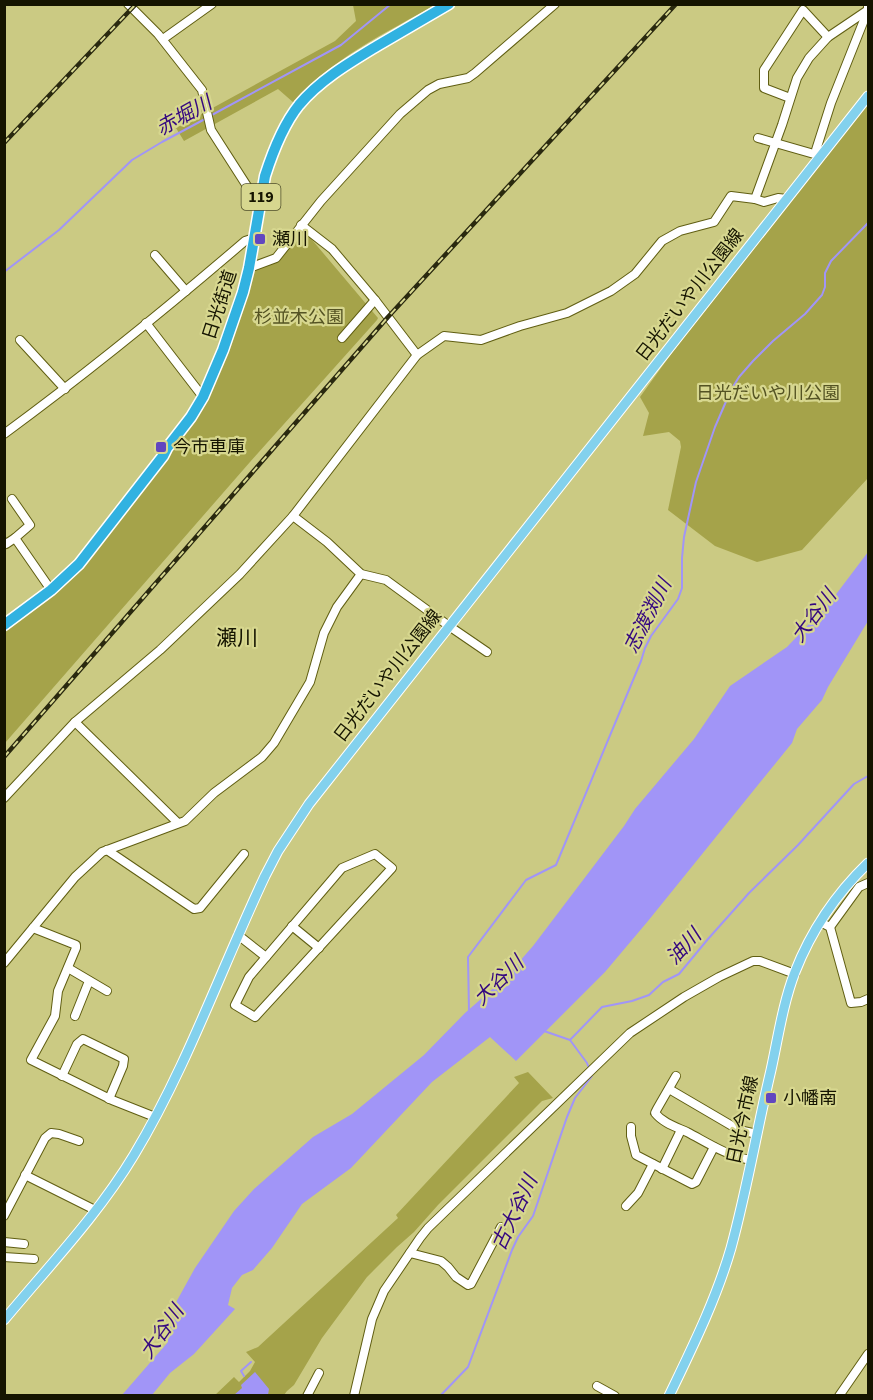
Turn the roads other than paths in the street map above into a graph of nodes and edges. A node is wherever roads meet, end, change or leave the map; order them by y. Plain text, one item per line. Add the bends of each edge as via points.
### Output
1 (128, 4) edge
2 (212, 4) edge
3 (449, 4) edge
4 (555, 4) edge
5 (868, 4) edge
6 (868, 10) edge
7 (828, 37) junction
8 (163, 39) junction
9 (868, 96) edge
10 (790, 98) junction
11 (758, 138) dead end
12 (776, 143) junction
13 (821, 156) junction
14 (755, 199) junction
15 (787, 199) junction
16 (260, 204) junction
17 (301, 225) junction
18 (254, 238) junction
19 (155, 255) dead end
20 (249, 268) junction
21 (186, 291) junction
22 (375, 300) junction
23 (146, 323) junction
24 (342, 339) dead end
25 (20, 340) dead end
26 (417, 355) junction
27 (66, 389) junction
28 (203, 398) junction
29 (4, 434) edge
30 (12, 499) dead end
31 (293, 516) junction
32 (15, 538) junction
33 (4, 542) edge
34 (361, 574) junction
35 (51, 590) junction
36 (7, 620) edge
37 (449, 626) junction
38 (486, 652) dead end
39 (75, 722) junction
40 (4, 798) edge
41 (178, 823) junction
42 (107, 850) junction
43 (244, 854) dead end
44 (868, 863) edge
45 (868, 883) edge
46 (820, 922) junction
47 (292, 926) junction
48 (830, 927) junction
49 (33, 928) junction
50 (238, 935) junction
51 (319, 948) junction
52 (266, 957) junction
53 (4, 963) edge
54 (68, 968) junction
55 (795, 974) junction
56 (89, 981) junction
57 (107, 991) dead end
58 (868, 999) edge
59 (75, 1016) dead end
60 (62, 1076) junction
61 (676, 1076) dead end
62 (669, 1089) junction
63 (109, 1099) junction
64 (155, 1117) junction
65 (630, 1127) dead end
66 (681, 1130) junction
67 (757, 1134) junction
68 (79, 1141) dead end
69 (714, 1147) junction
70 (751, 1160) junction
71 (653, 1164) junction
72 (662, 1169) junction
73 (25, 1175) junction
74 (626, 1206) dead end
75 (95, 1210) junction
76 (4, 1216) edge
77 (501, 1227) dead end
78 (4, 1242) edge
79 (24, 1244) dead end
80 (410, 1253) junction
81 (4, 1257) edge
82 (34, 1259) dead end
83 (4, 1320) edge
84 (868, 1354) edge
85 (319, 1373) dead end
86 (597, 1386) dead end
87 (309, 1393) edge
88 (320, 1395) edge
89 (354, 1395) edge
90 (615, 1395) edge
91 (669, 1395) edge
92 (840, 1395) edge

1 - 8 street
2 - 8 street
3 - 16 highway, 日光街道 / 119 via 334,73 306,97 276,147
4 - 17 street via 468,78 439,84 400,114
5 - 6 street
6 - 7 street
6 - 13 street via 831,103 816,150
7 - 10 street via 808,58
7 - 10 street via 802,10 764,70 764,88
8 - 16 street via 201,90 212,130
9 - 13 main road, 日光だいや川公園線
10 - 12 street
11 - 12 street
12 - 13 street
12 - 14 street
13 - 15 main road, 日光だいや川公園線
14 - 15 street
14 - 26 street via 731,196 714,222 680,231 662,241 635,274 567,313 481,340 444,336
15 - 37 main road, 日光だいや川公園線
16 - 18 highway, 日光街道 / 119
17 - 20 street via 276,258
17 - 22 street via 332,249
18 - 20 highway, 日光街道 / 119
18 - 21 street via 245,241
19 - 21 street
20 - 28 highway, 日光街道 / 119 via 229,334
21 - 23 street
22 - 24 street
22 - 26 street
23 - 27 street
23 - 28 street
25 - 27 street
26 - 31 street
27 - 29 street
28 - 35 highway, 日光街道 / 119 via 89,552
30 - 32 street via 30,525
31 - 34 street
31 - 39 street via 232,582
32 - 33 street
32 - 35 street
34 - 37 street via 386,580
34 - 41 street via 337,607 324,633 310,682 274,743 262,757
35 - 36 highway, 日光街道 / 119
37 - 38 street
37 - 50 main road, 日光だいや川公園線 via 303,812 275,857
39 - 40 street
39 - 41 street
41 - 42 street
42 - 43 street via 194,909 200,908
42 - 49 street via 75,877
44 - 46 main road, 日光今市線
45 - 48 street via 860,887
46 - 48 street
46 - 55 main road, 日光今市線
47 - 51 street
47 - 51 street via 342,868 375,854 392,868
47 - 52 street
48 - 58 street via 851,1002
49 - 53 street
49 - 54 street via 76,945
50 - 52 street
50 - 64 main road, 日光だいや川公園線
51 - 52 street via 255,1017 235,1005 249,977
54 - 56 street
54 - 60 street via 58,991 56,1016 31,1060
55 - 67 main road, 日光今市線
55 - 80 street via 753,961 684,997 630,1033 428,1228
56 - 57 street
56 - 59 street
60 - 63 street
60 - 63 street via 83,1039 124,1059
61 - 62 street
62 - 66 street via 655,1113
62 - 67 street via 739,1130
63 - 64 street
64 - 75 main road, 日光だいや川公園線
65 - 71 street via 636,1155
66 - 69 street
66 - 72 street
67 - 70 main road, 日光今市線
68 - 73 street via 51,1133
69 - 70 street
69 - 72 street via 692,1184
70 - 91 main road, 日光今市線 via 719,1286
71 - 72 street
71 - 74 street via 638,1193
73 - 75 street
73 - 76 street
75 - 83 main road, 日光だいや川公園線
77 - 80 street via 468,1285 441,1261
78 - 79 street
80 - 89 street via 384,1291 372,1319
81 - 82 street
84 - 92 street
85 - 87 street
86 - 90 street
87 - 88 street

